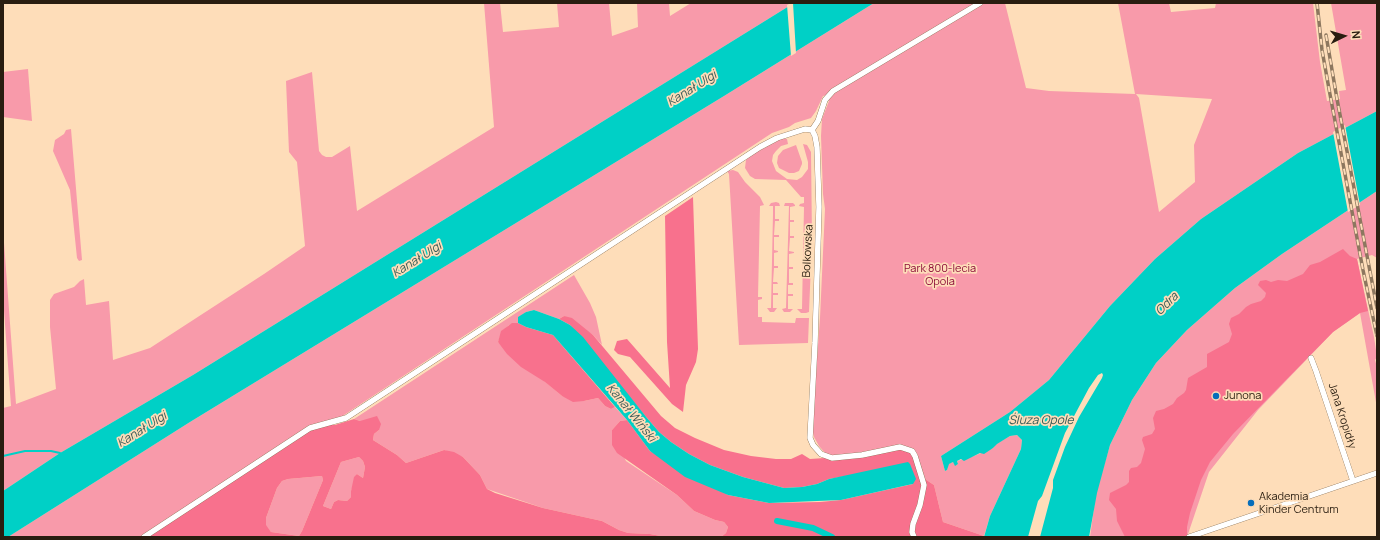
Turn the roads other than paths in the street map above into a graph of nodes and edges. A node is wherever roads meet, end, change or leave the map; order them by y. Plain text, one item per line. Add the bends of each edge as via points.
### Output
1 (980, 3) edge
2 (812, 130) junction
3 (1310, 358) dead end
4 (1377, 474) edge
5 (1353, 481) junction
6 (1196, 536) edge
7 (144, 537) edge
8 (914, 537) edge
9 (1189, 537) edge

1 - 2 street via 833,91 825,100 818,122
2 - 7 street via 805,129 777,138 736,162 346,418 305,431
2 - 8 street, Bolkowska via 817,147 820,227 810,438 821,454 832,458 900,447 912,451 924,485 913,524
3 - 5 street, Jana Kropidły
4 - 5 street
5 - 6 street
6 - 9 street

